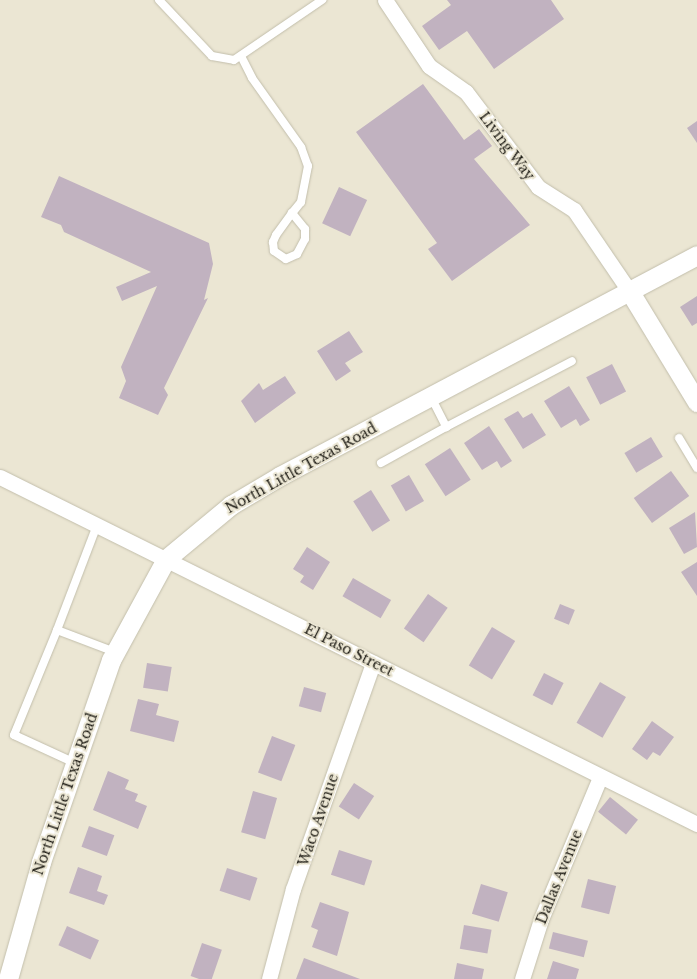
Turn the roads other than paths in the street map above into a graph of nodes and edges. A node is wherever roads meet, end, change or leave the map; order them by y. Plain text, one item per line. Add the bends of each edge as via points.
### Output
1 (159, 0) edge
2 (322, 0) edge
3 (385, 0) edge
4 (242, 58) junction
5 (292, 213) junction
6 (697, 256) edge
7 (630, 292) junction
8 (572, 361) dead end
9 (431, 397) junction
10 (697, 402) edge
11 (446, 427) junction
12 (679, 438) dead end
13 (381, 463) dead end
14 (697, 468) edge
15 (0, 477) edge
16 (97, 525) junction
17 (166, 559) junction
18 (57, 630) junction
19 (115, 652) junction
20 (373, 663) junction
21 (75, 763) junction
22 (600, 776) junction
23 (697, 824) edge
24 (8, 979) edge
25 (269, 979) edge
26 (522, 979) edge

1 - 4 lane via 212,56
2 - 4 lane
3 - 7 street, Living Way via 429,66 466,92 538,187 574,210
4 - 5 lane via 252,78 292,131 308,166 305,192
5 - 5 lane via 273,242 274,251 286,259 297,254 305,239 305,229
6 - 7 street, North Little Texas Road
7 - 9 street, North Little Texas Road
7 - 10 street
8 - 11 lane
9 - 11 lane
9 - 17 street, North Little Texas Road via 232,505
11 - 13 lane
12 - 14 lane
15 - 16 street, El Paso Street
16 - 17 street, El Paso Street
16 - 18 lane
17 - 19 street, North Little Texas Road
17 - 20 street, El Paso Street
18 - 19 lane
18 - 21 lane via 14,735
19 - 21 street, North Little Texas Road
20 - 22 street, El Paso Street
20 - 25 street, Waco Avenue via 293,889
21 - 24 street, North Little Texas Road via 41,862
22 - 23 street, El Paso Street
22 - 26 street, Dallas Avenue via 541,919

